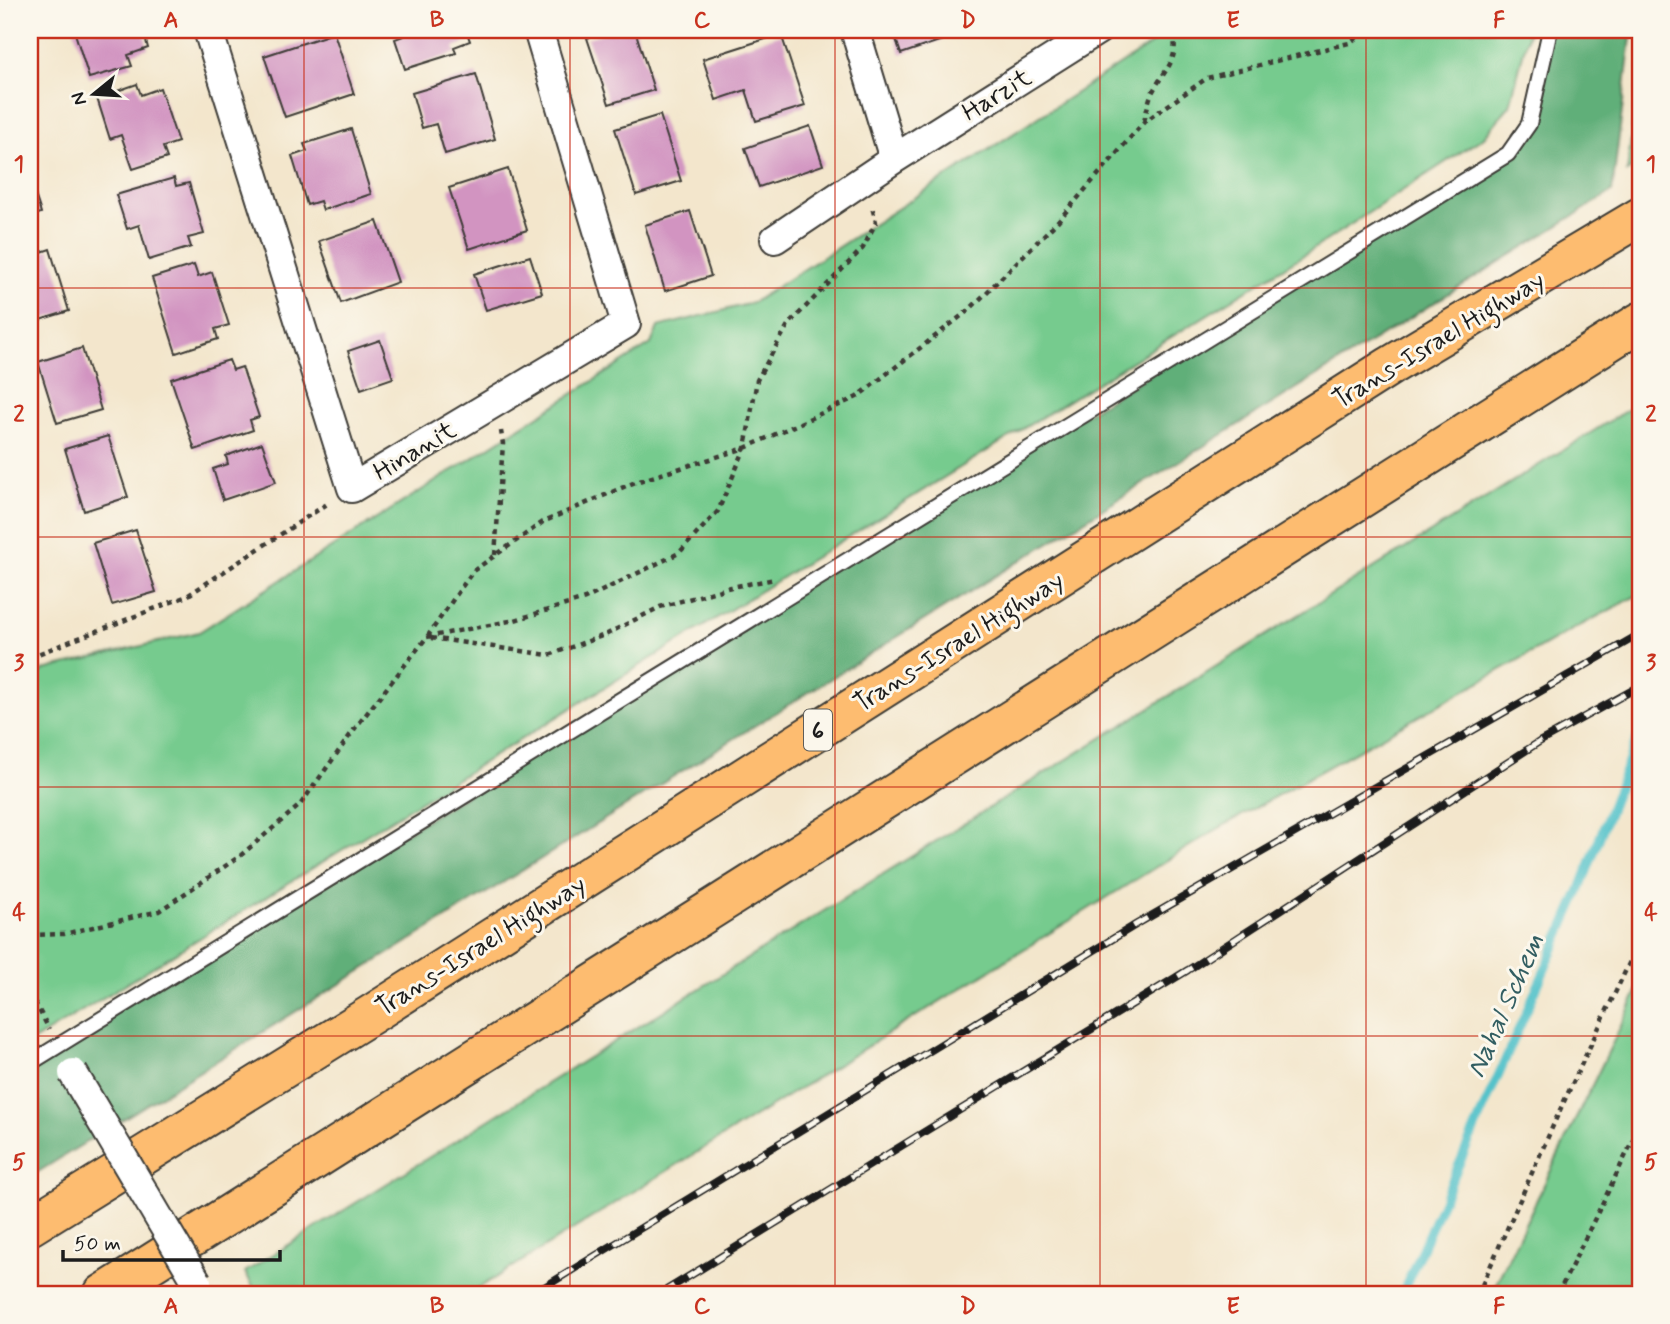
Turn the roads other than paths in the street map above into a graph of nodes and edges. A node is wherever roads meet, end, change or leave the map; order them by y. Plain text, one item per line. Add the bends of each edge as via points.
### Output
1 (208, 30) edge
2 (538, 30) edge
3 (855, 30) edge
4 (1098, 30) edge
5 (1550, 30) edge
6 (894, 159) junction
7 (1625, 227) edge
8 (775, 240) dead end
9 (1640, 322) edge
10 (30, 1063) edge
11 (72, 1073) dead end
12 (30, 1226) edge
13 (201, 1288) edge
14 (103, 1294) edge

1 - 2 street, Hinanit via 352,488 626,324
3 - 6 street
4 - 6 street, Harzit
5 - 10 lane via 1529,124 1508,153
6 - 8 street, Harzit
7 - 12 highway, Trans-Israel Highway / 6 via 1390,366 372,1014
9 - 14 highway
11 - 13 street, bridge

